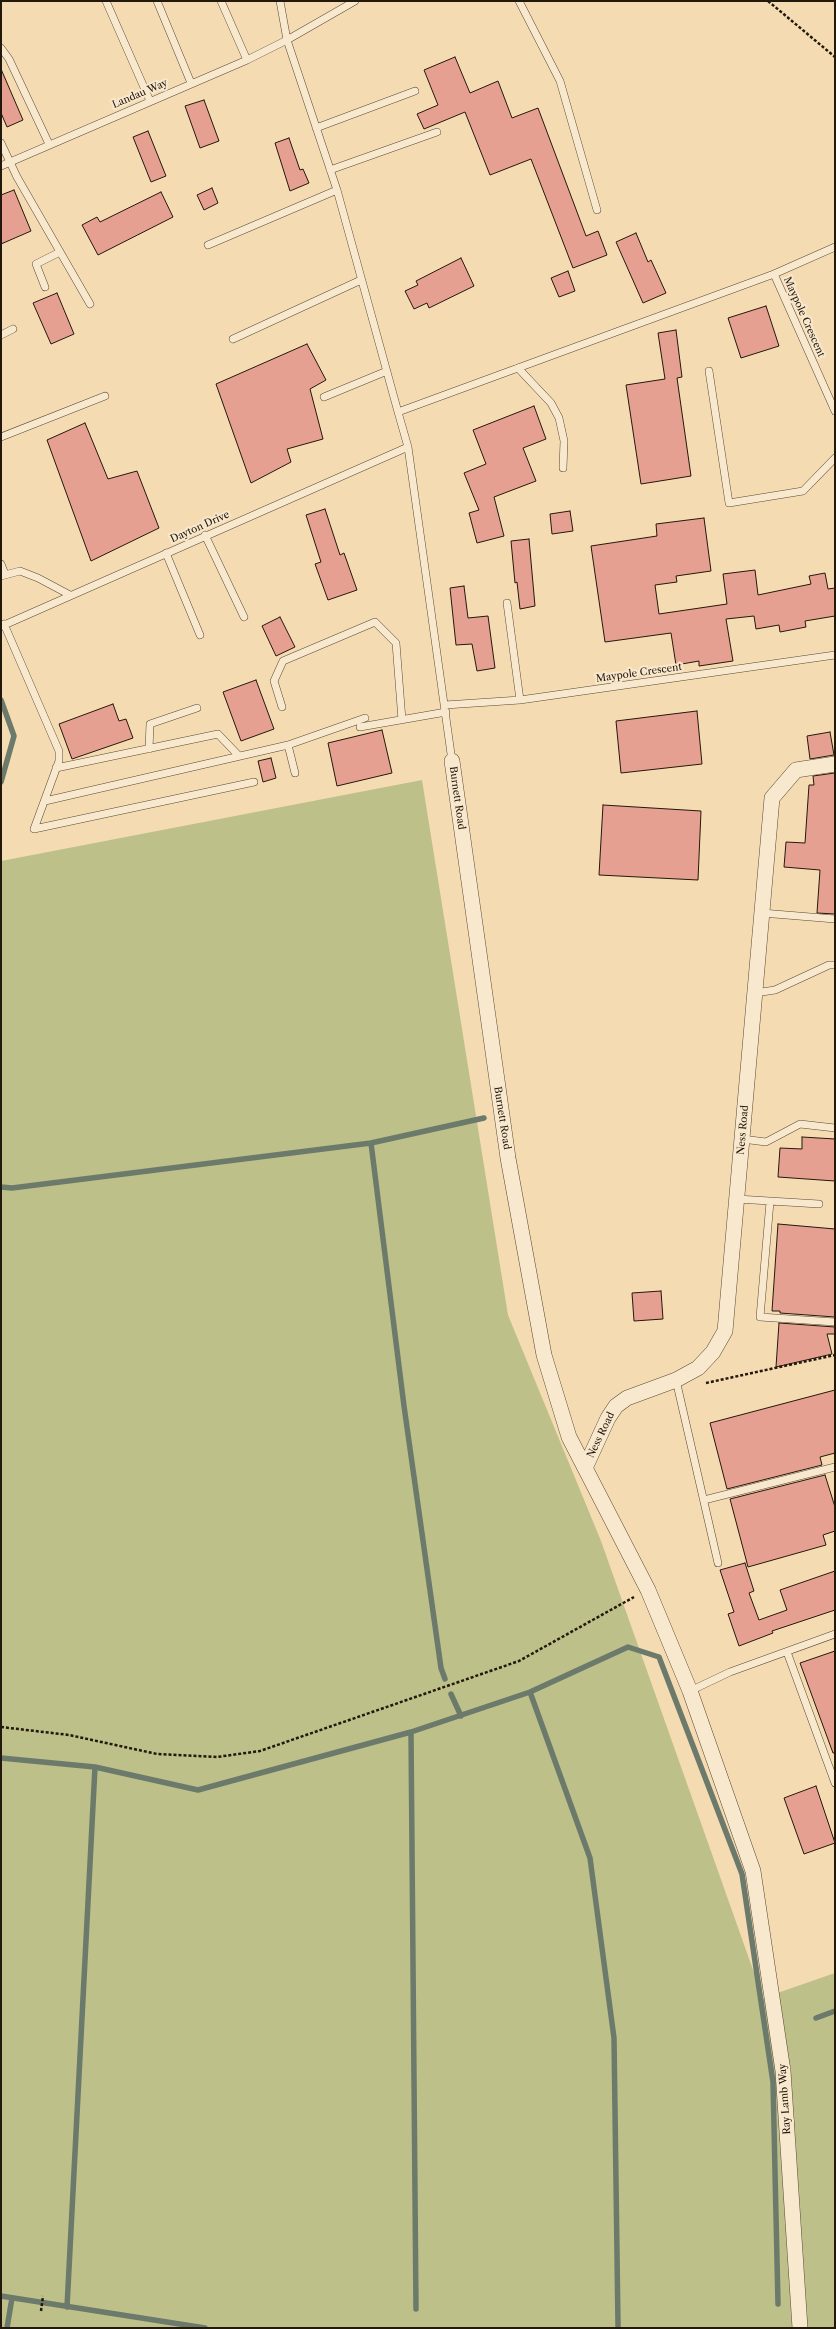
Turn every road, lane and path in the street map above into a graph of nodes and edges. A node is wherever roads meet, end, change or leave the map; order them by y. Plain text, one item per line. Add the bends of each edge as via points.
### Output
1 (106, 1) edge
2 (157, 1) edge
3 (221, 1) edge
4 (280, 1) edge
5 (355, 1) edge
6 (519, 1) edge
7 (768, 1) edge
8 (287, 40) junction
9 (1, 48) edge
10 (835, 57) edge
11 (247, 60) junction
12 (191, 83) junction
13 (415, 91) dead end
14 (150, 101) junction
15 (316, 128) junction
16 (437, 132) dead end
17 (1, 143) edge
18 (49, 144) junction
19 (11, 161) junction
20 (1, 166) edge
21 (330, 170) junction
22 (337, 190) junction
23 (597, 210) dead end
24 (208, 245) dead end
25 (835, 247) edge
26 (60, 252) junction
27 (774, 274) junction
28 (361, 280) junction
29 (45, 287) dead end
30 (90, 304) dead end
31 (13, 330) dead end
32 (1, 335) edge
33 (233, 339) dead end
34 (518, 368) junction
35 (387, 371) junction
36 (709, 371) dead end
37 (105, 396) dead end
38 (324, 396) dead end
39 (835, 411) edge
40 (398, 412) junction
41 (1, 437) edge
42 (408, 447) junction
43 (835, 458) edge
44 (563, 468) dead end
45 (205, 535) junction
46 (166, 553) junction
47 (1, 564) edge
48 (3, 575) edge
49 (70, 595) junction
50 (507, 603) dead end
51 (244, 616) dead end
52 (3, 625) edge
53 (200, 635) dead end
54 (835, 655) edge
55 (520, 700) junction
56 (282, 707) dead end
57 (197, 708) dead end
58 (446, 708) junction
59 (365, 718) dead end
60 (402, 720) junction
61 (360, 727) dead end
62 (288, 745) junction
63 (149, 749) junction
64 (239, 756) junction
65 (452, 761) joint
66 (835, 764) edge
67 (56, 768) junction
68 (295, 773) dead end
69 (254, 782) dead end
70 (45, 801) junction
71 (762, 913) junction
72 (835, 919) edge
73 (835, 965) edge
74 (755, 993) junction
75 (835, 1128) edge
76 (742, 1139) junction
77 (737, 1199) junction
78 (770, 1202) junction
79 (819, 1204) dead end
80 (835, 1322) edge
81 (835, 1355) edge
82 (736, 1377) dead end
83 (676, 1380) junction
84 (835, 1467) edge
85 (585, 1468) junction
86 (704, 1500) junction
87 (718, 1563) dead end
88 (648, 1590) junction
89 (835, 1634) edge
90 (787, 1652) junction
91 (690, 1691) junction
92 (1, 1727) edge
93 (835, 1783) edge
94 (43, 2296) dead end
95 (41, 2311) dead end
96 (800, 2328) edge

1 - 14 lane
2 - 12 lane
3 - 11 lane
4 - 8 lane
5 - 8 lane, Landau Way
6 - 23 lane via 560,81
7 - 10 path
8 - 11 lane, Landau Way
8 - 15 lane
9 - 18 lane via 9,59
11 - 12 lane, Landau Way
12 - 14 lane, Landau Way
13 - 15 lane
14 - 18 lane, Landau Way
15 - 21 lane
16 - 21 lane
17 - 19 lane
18 - 19 lane, Landau Way
19 - 20 lane, Landau Way
19 - 26 lane via 17,177
21 - 22 lane
22 - 24 lane
22 - 28 lane
25 - 27 lane
26 - 29 lane via 36,264
26 - 30 lane
27 - 34 lane
27 - 39 lane, Maypole Crescent
28 - 33 lane
28 - 35 lane
31 - 32 lane
34 - 40 lane
34 - 44 lane via 551,403 559,418 564,441
35 - 38 lane
35 - 40 lane
36 - 43 lane via 730,502 803,491
37 - 41 lane
40 - 42 lane
42 - 45 lane, Dayton Drive
42 - 58 lane
45 - 46 lane, Dayton Drive
45 - 51 lane
46 - 49 lane, Dayton Drive
46 - 53 lane
47 - 48 lane
48 - 49 lane via 20,571
49 - 52 lane, Dayton Drive
50 - 55 lane
52 - 67 lane via 59,751
54 - 55 lane, Maypole Crescent
55 - 58 lane, Maypole Crescent
56 - 60 lane via 274,681 283,661 375,622 396,643
57 - 63 lane via 150,724
58 - 60 lane, Maypole Crescent
58 - 65 lane
59 - 62 lane
60 - 61 lane, Maypole Crescent
62 - 64 lane
62 - 68 lane
63 - 64 lane via 218,734
63 - 67 lane
64 - 70 lane
65 - 85 street, Burnett Road via 491,1043 529,1280 545,1360 569,1437
66 - 71 street, Ness Road via 796,770 772,798
67 - 70 lane
69 - 70 lane via 34,829
71 - 72 lane
71 - 74 street, Ness Road
73 - 74 lane via 829,965 775,990
74 - 76 street, Ness Road
75 - 76 lane via 800,1124 766,1142
76 - 77 street, Ness Road
77 - 78 lane
77 - 83 street, Ness Road via 725,1331 713,1352 698,1368
78 - 79 lane
78 - 80 lane via 760,1317
81 - 82 path
83 - 85 street, Ness Road via 627,1398 616,1406
83 - 86 lane
84 - 86 lane
85 - 88 street, Burnett Road
86 - 87 lane
88 - 91 street, Burnett Road
88 - 92 path via 519,1661 260,1751 217,1757 157,1754 69,1735
89 - 90 lane
90 - 91 lane via 730,1672
90 - 93 lane
91 - 96 street, Ray Lamb Way via 753,1871 783,2071
94 - 95 path

